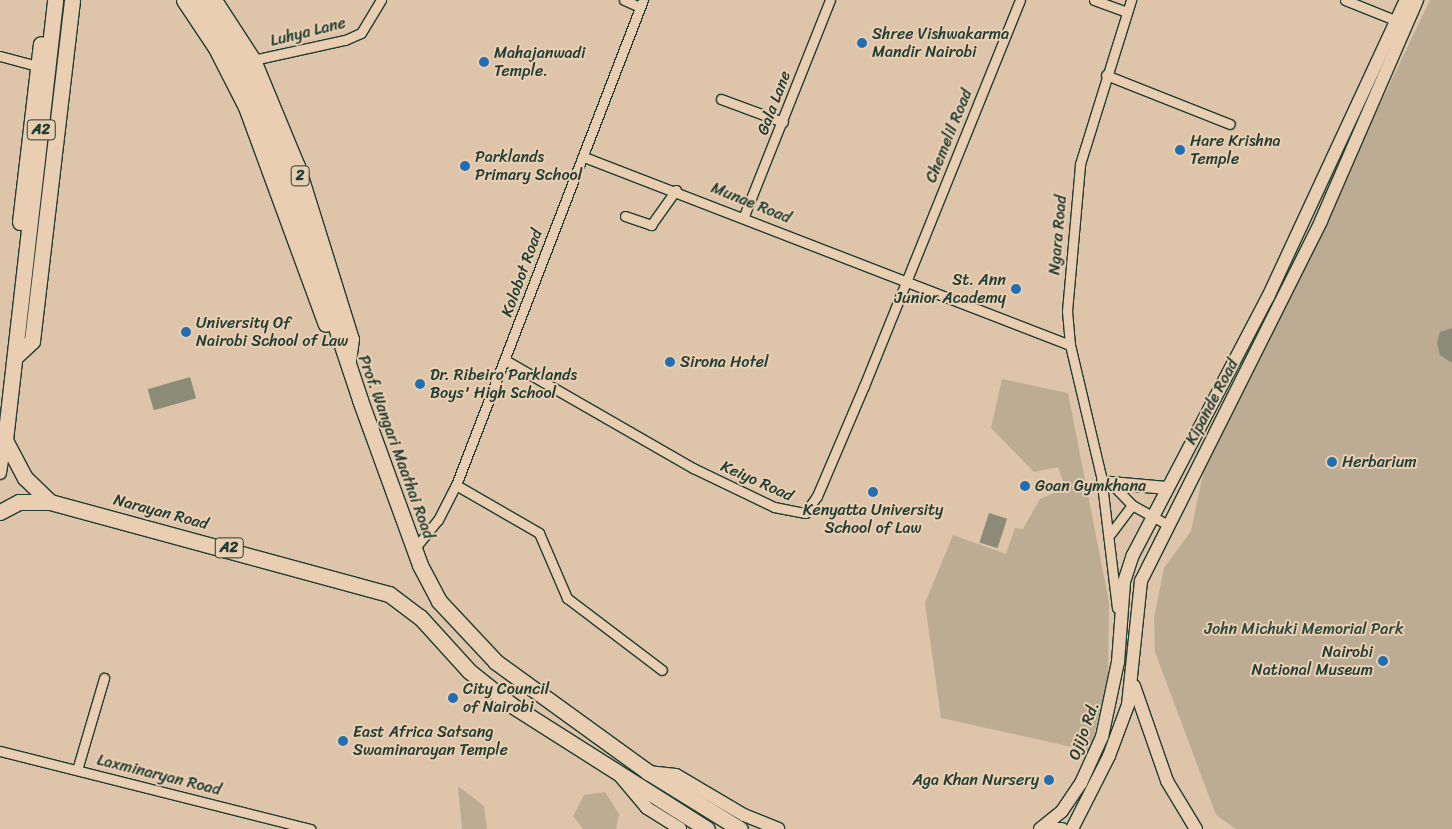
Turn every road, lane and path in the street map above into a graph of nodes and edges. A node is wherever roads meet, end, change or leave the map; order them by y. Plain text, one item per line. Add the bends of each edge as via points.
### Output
1 (46, 0) edge
2 (55, 0) edge
3 (72, 0) edge
4 (184, 0) edge
5 (199, 0) edge
6 (214, 0) edge
7 (381, 0) edge
8 (624, 0) edge
9 (830, 0) edge
10 (1020, 0) edge
11 (1094, 0) edge
12 (1131, 0) edge
13 (1345, 0) edge
14 (1406, 0) edge
15 (1417, 0) edge
16 (641, 3) edge
17 (1127, 12) junction
18 (1395, 20) junction
19 (0, 56) edge
20 (253, 60) junction
21 (37, 66) junction
22 (1106, 74) junction
23 (721, 99) dead end
24 (783, 122) junction
25 (1230, 124) dead end
26 (584, 156) junction
27 (676, 190) junction
28 (625, 216) dead end
29 (744, 216) junction
30 (906, 283) junction
31 (337, 336) junction
32 (1070, 345) junction
33 (17, 350) junction
34 (505, 360) junction
35 (347, 364) junction
36 (3, 439) edge
37 (0, 473) edge
38 (1106, 479) junction
39 (456, 485) junction
40 (1167, 488) junction
41 (50, 502) junction
42 (1132, 505) junction
43 (0, 512) edge
44 (1152, 516) junction
45 (1168, 525) junction
46 (1111, 533) junction
47 (415, 548) junction
48 (1119, 629) junction
49 (662, 670) dead end
50 (1132, 676) junction
51 (104, 678) dead end
52 (0, 751) edge
53 (77, 770) junction
54 (648, 772) junction
55 (620, 776) junction
56 (704, 828) edge
57 (310, 829) edge
58 (680, 829) edge
59 (740, 829) edge
60 (778, 829) edge
61 (1040, 829) edge
62 (1045, 829) edge
63 (1062, 829) edge
64 (1072, 829) edge
65 (1196, 829) edge

1 - 21 main road
2 - 33 main road, A2
3 - 33 main road via 32,341
4 - 31 main road via 216,48 246,107 277,185 315,304
5 - 31 main road, Prof. Wangari Maathai Road via 258,102
6 - 20 main road, 2
7 - 20 street, Luhya Lane via 361,33 345,40
8 - 16 street
9 - 24 street, Gala Lane
10 - 30 street, Chemelil Road
11 - 17 street
12 - 17 street, Ngara Road
13 - 18 street
14 - 18 main road, Kipande Road
15 - 45 main road, Kipande Road via 1321,221
16 - 26 street, Kolobot Road
17 - 22 street, Ngara Road
18 - 40 main road, Kipande Road via 1268,297
19 - 21 street
20 - 35 main road, 2 via 294,157 324,250 350,339
21 - 33 main road via 12,304
22 - 25 street
22 - 32 street, Ngara Road via 1080,164 1075,206
23 - 24 street
24 - 29 street, Gala Lane
26 - 27 street, Munae Road
26 - 34 street, Kolobot Road
27 - 28 street via 651,225
27 - 29 street, Munae Road
29 - 30 street, Munae Road
30 - 32 street, Munae Road
30 - 34 street, Keiyo Road via 817,496 806,513 774,507 693,468
31 - 35 main road, Prof. Wangari Maathai Road
32 - 38 street, Ngara Road
33 - 36 main road, A2
34 - 39 street, Kolobot Road
35 - 47 main road, Prof. Wangari Maathai Road
36 - 37 main road
36 - 41 main road, A2 via 25,478
38 - 40 main road
38 - 42 street
38 - 46 street, Ngara Road
39 - 47 street, Kolobot Road via 438,520
39 - 49 street via 539,533 567,598
40 - 44 main road, Kipande Road
41 - 43 main road via 19,502
41 - 55 main road, Narayan Road / A2 via 348,580 405,603 484,684
42 - 44 street
42 - 46 street
44 - 45 street
44 - 48 main road, Kipande Road via 1124,582
45 - 50 main road, Kipande Road via 1141,581
46 - 48 street, Ngara Road
47 - 54 main road, Prof. Wangari Maathai Road via 439,602 466,634 496,662
48 - 61 main road, Ojijo Rd. via 1117,671 1102,737 1081,783 1062,810
50 - 64 main road, Kipande Road via 1120,733
50 - 65 main road via 1139,709 1167,781
51 - 53 street
52 - 53 street, Laxminaryan Road
53 - 57 street, Laxminaryan Road
54 - 59 main road, Prof. Wangari Maathai Road via 705,811
54 - 60 main road, Prof. Wangari Maathai Road via 676,775 744,815
55 - 56 main road, A2
55 - 58 main road via 635,797
62 - 63 main road

